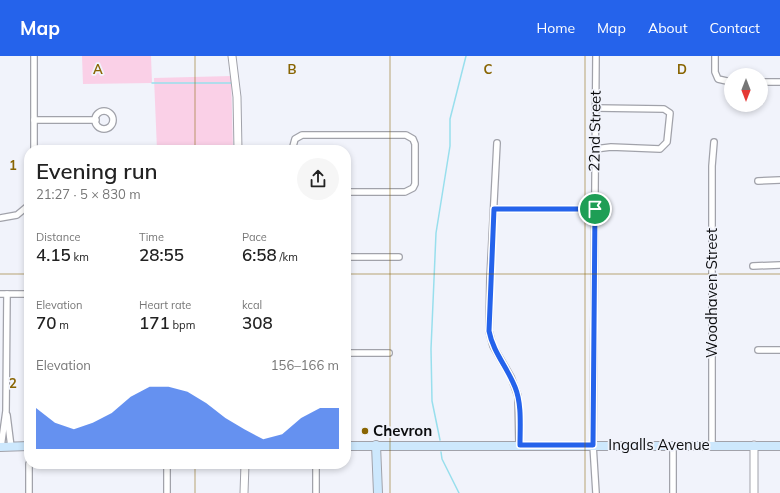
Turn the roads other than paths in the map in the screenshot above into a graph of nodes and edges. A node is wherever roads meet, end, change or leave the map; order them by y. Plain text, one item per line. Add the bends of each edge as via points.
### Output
1 (34, 56) edge
2 (232, 56) edge
3 (596, 56) edge
4 (715, 56) edge
5 (724, 81) edge
6 (768, 82) edge
7 (780, 82) edge
8 (596, 108) junction
9 (34, 120) junction
10 (96, 120) dead end
11 (714, 142) dead end
12 (497, 143) dead end
13 (34, 145) edge
14 (238, 145) edge
15 (293, 145) edge
16 (595, 149) junction
17 (780, 180) edge
18 (758, 181) dead end
19 (351, 192) edge
20 (494, 209) junction
21 (595, 209) junction
22 (24, 210) edge
23 (0, 218) edge
24 (351, 257) edge
25 (399, 257) dead end
26 (780, 265) edge
27 (753, 266) dead end
28 (0, 294) edge
29 (7, 294) junction
30 (24, 294) edge
31 (758, 350) dead end
32 (780, 350) edge
33 (351, 353) edge
34 (389, 353) dead end
35 (6, 411) junction
36 (520, 445) junction
37 (593, 445) junction
38 (673, 445) junction
39 (712, 445) junction
40 (754, 445) junction
41 (1, 446) edge
42 (11, 446) junction
43 (24, 446) edge
44 (351, 446) edge
45 (376, 446) junction
46 (780, 446) edge
47 (29, 469) edge
48 (167, 469) edge
49 (245, 469) edge
50 (316, 469) edge
51 (29, 493) edge
52 (168, 493) edge
53 (244, 493) edge
54 (316, 493) edge
55 (378, 493) edge
56 (596, 493) edge
57 (673, 493) edge
58 (754, 493) edge

1 - 9 street
2 - 14 street via 237,97
3 - 8 street, 22nd Street
4 - 5 street via 715,72 718,80
6 - 7 street
8 - 16 street, 22nd Street
8 - 16 street via 664,109 670,113 667,142 660,149
9 - 10 street
9 - 13 street
11 - 39 street, Woodhaven Street
12 - 20 street
15 - 19 street via 295,139 302,135 406,135 413,139 413,188 405,192
16 - 21 street, 22nd Street
17 - 18 street
20 - 21 street
20 - 36 street via 489,331 493,346 516,388 519,402
21 - 37 street, 22nd Street
22 - 23 street via 12,217
24 - 25 street
26 - 27 street
28 - 29 street
29 - 30 street
29 - 35 street
31 - 32 street
33 - 34 street
35 - 41 street
35 - 42 street
36 - 37 main road, Ingalls Avenue
36 - 45 main road, Ingalls Avenue
37 - 38 main road, Ingalls Avenue
37 - 56 street, 22nd Street
38 - 39 main road, Ingalls Avenue
38 - 57 street
39 - 40 main road, Ingalls Avenue
40 - 46 main road, Ingalls Avenue
40 - 58 street
41 - 42 main road
42 - 43 main road
44 - 45 main road, Ingalls Avenue
45 - 55 main road
47 - 51 street
48 - 52 street
49 - 53 street
50 - 54 street

